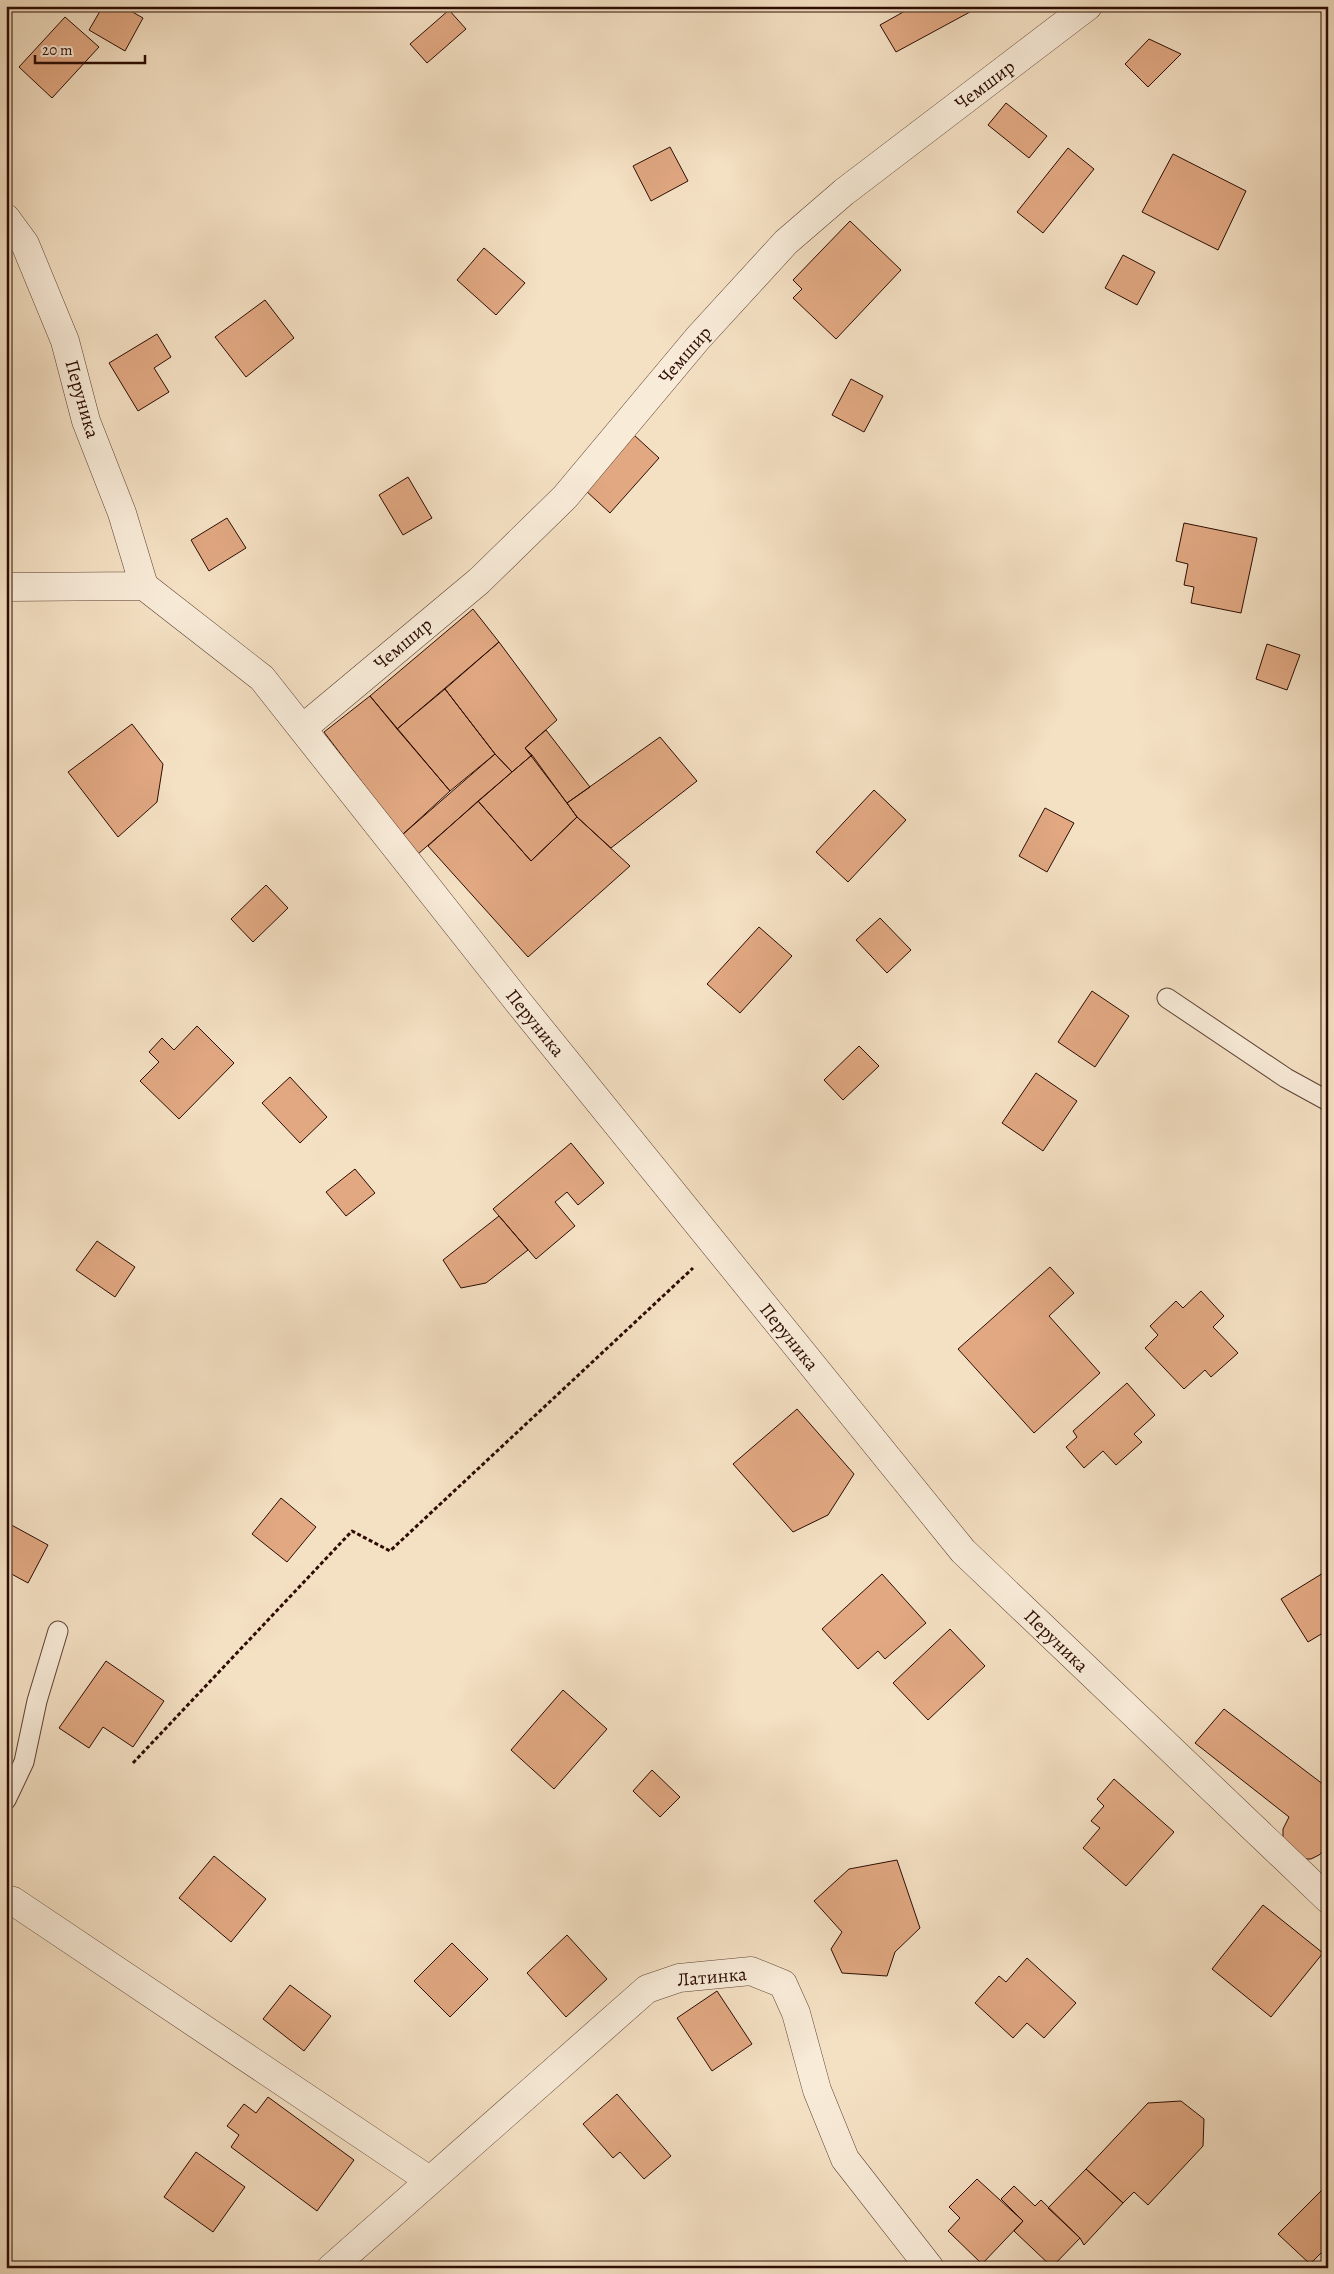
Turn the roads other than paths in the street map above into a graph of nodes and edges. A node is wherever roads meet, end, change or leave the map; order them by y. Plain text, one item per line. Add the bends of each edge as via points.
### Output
1 (1088, 6) edge
2 (6, 218) edge
3 (144, 586) junction
4 (6, 587) edge
5 (303, 728) junction
6 (1167, 998) dead end
7 (1328, 1101) edge
8 (58, 1631) dead end
9 (6, 1800) edge
10 (6, 1899) edge
11 (1328, 1899) edge
12 (429, 2180) junction
13 (331, 2268) edge
14 (930, 2268) edge

1 - 5 street, Чемшир via 844,192 786,242 698,338 565,497 478,581
2 - 3 street, Перуника via 25,244 65,341 86,421 122,513
3 - 4 street
3 - 5 street, Перуника via 262,678
5 - 11 street, Перуника via 518,1003 963,1552
6 - 7 lane via 1286,1078
8 - 9 lane via 36,1701 24,1762
10 - 12 street via 13,1900
12 - 13 street, Латинка
12 - 14 street, Латинка via 647,1989 679,1978 750,1971 783,1984 796,2013 817,2090 845,2159

